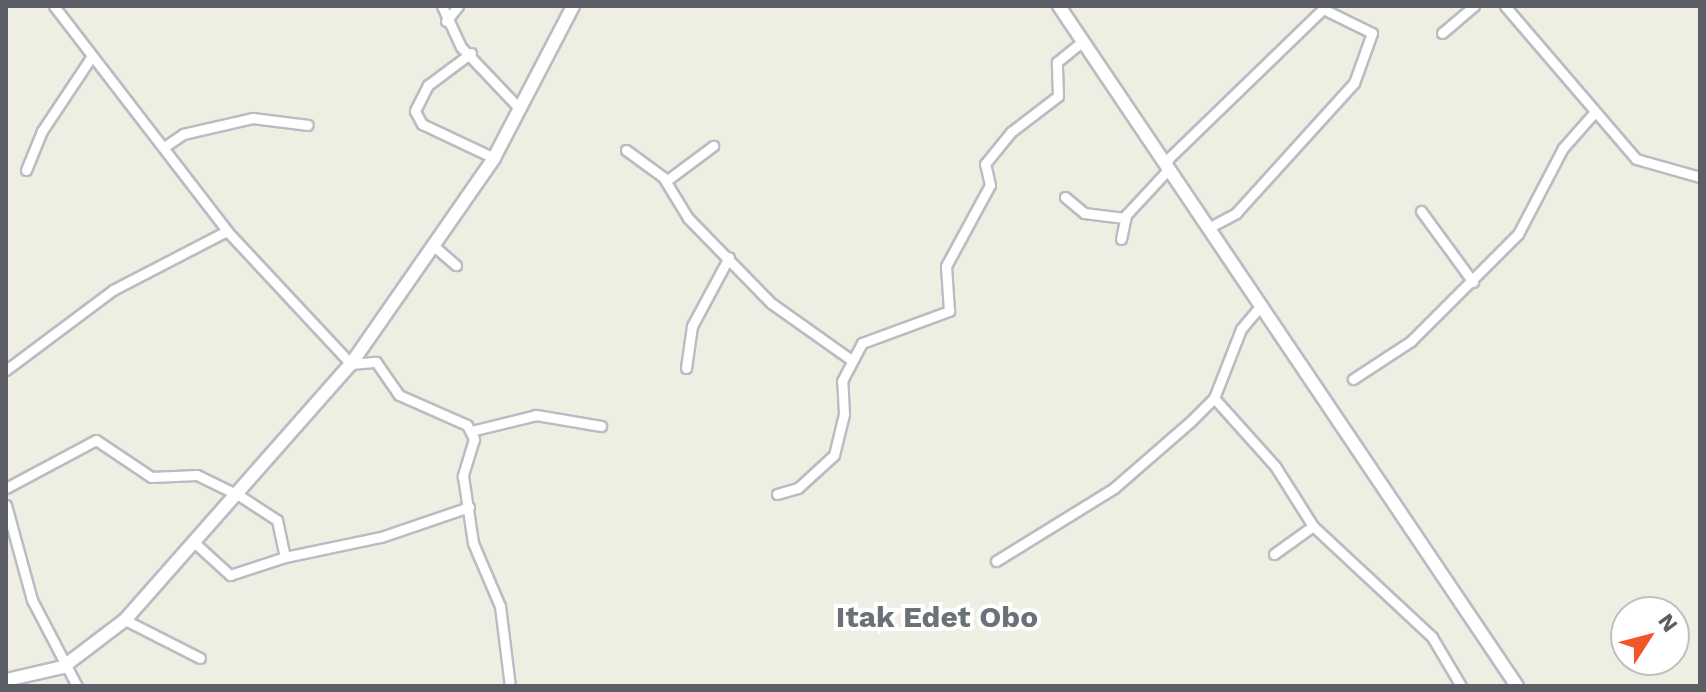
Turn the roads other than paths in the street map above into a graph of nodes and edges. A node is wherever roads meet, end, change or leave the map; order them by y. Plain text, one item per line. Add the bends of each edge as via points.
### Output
1 (54, 6) edge
2 (442, 6) edge
3 (458, 6) edge
4 (573, 6) edge
5 (1059, 6) edge
6 (1474, 6) edge
7 (1505, 6) edge
8 (1324, 7) edge
9 (446, 21) junction
10 (1442, 33) dead end
11 (1083, 41) junction
12 (471, 53) junction
13 (90, 59) junction
14 (519, 108) junction
15 (1593, 114) junction
16 (308, 125) dead end
17 (713, 146) dead end
18 (164, 147) junction
19 (626, 150) dead end
20 (494, 158) junction
21 (1168, 159) junction
22 (26, 170) dead end
23 (1700, 177) edge
24 (666, 181) junction
25 (1065, 197) dead end
26 (1421, 211) dead end
27 (1125, 218) junction
28 (1210, 227) junction
29 (227, 231) junction
30 (1121, 239) dead end
31 (435, 247) junction
32 (729, 257) junction
33 (456, 265) dead end
34 (1473, 282) junction
35 (1260, 306) junction
36 (850, 359) junction
37 (351, 364) junction
38 (686, 368) dead end
39 (6, 370) edge
40 (1353, 379) dead end
41 (1214, 398) junction
42 (601, 426) dead end
43 (471, 431) junction
44 (6, 488) edge
45 (777, 494) dead end
46 (240, 496) junction
47 (6, 505) edge
48 (469, 507) junction
49 (1313, 526) junction
50 (197, 545) junction
51 (1274, 554) dead end
52 (285, 557) junction
53 (996, 561) dead end
54 (125, 620) junction
55 (200, 658) dead end
56 (63, 667) junction
57 (6, 680) edge
58 (77, 686) edge
59 (510, 686) edge
60 (1461, 686) edge
61 (1517, 686) edge

1 - 13 street
2 - 9 street
3 - 9 street
4 - 14 street
5 - 11 street
6 - 10 street
7 - 15 street
8 - 21 street
8 - 28 street via 1372,33 1354,83 1236,213
9 - 12 street
11 - 21 street
11 - 36 street via 1057,62 1058,96 1005,138 985,164 990,185 946,266 949,311 871,335
12 - 14 street
12 - 20 street via 428,85 415,111 422,124
13 - 18 street
13 - 22 street via 42,131
14 - 20 street
15 - 23 street via 1636,159
15 - 34 street via 1563,148 1518,234
16 - 18 street via 253,118 183,134
17 - 24 street
18 - 29 street
19 - 24 street
20 - 31 street
21 - 27 street via 1166,172
21 - 28 street
24 - 32 street via 680,208
25 - 27 street via 1084,213
26 - 34 street
27 - 30 street
28 - 35 street
29 - 37 street
29 - 39 street via 113,290
31 - 33 street
31 - 37 street
32 - 36 street via 771,303
32 - 38 street via 692,326
34 - 40 street via 1411,341
35 - 41 street via 1241,329
35 - 61 street
36 - 45 street via 834,455 798,488
37 - 43 street via 376,362 399,395
37 - 46 street
41 - 49 street via 1275,466
41 - 53 street via 1114,488
42 - 43 street via 536,415
43 - 48 street via 463,471
44 - 46 street via 96,440 151,477 197,475
46 - 50 street
46 - 52 street via 277,520
47 - 56 street via 32,600
48 - 52 street via 381,537
48 - 59 street via 473,543 500,606
49 - 51 street
49 - 60 street via 1432,637
50 - 52 street via 230,575
50 - 54 street
54 - 55 street
54 - 56 street
56 - 57 street
56 - 58 street

